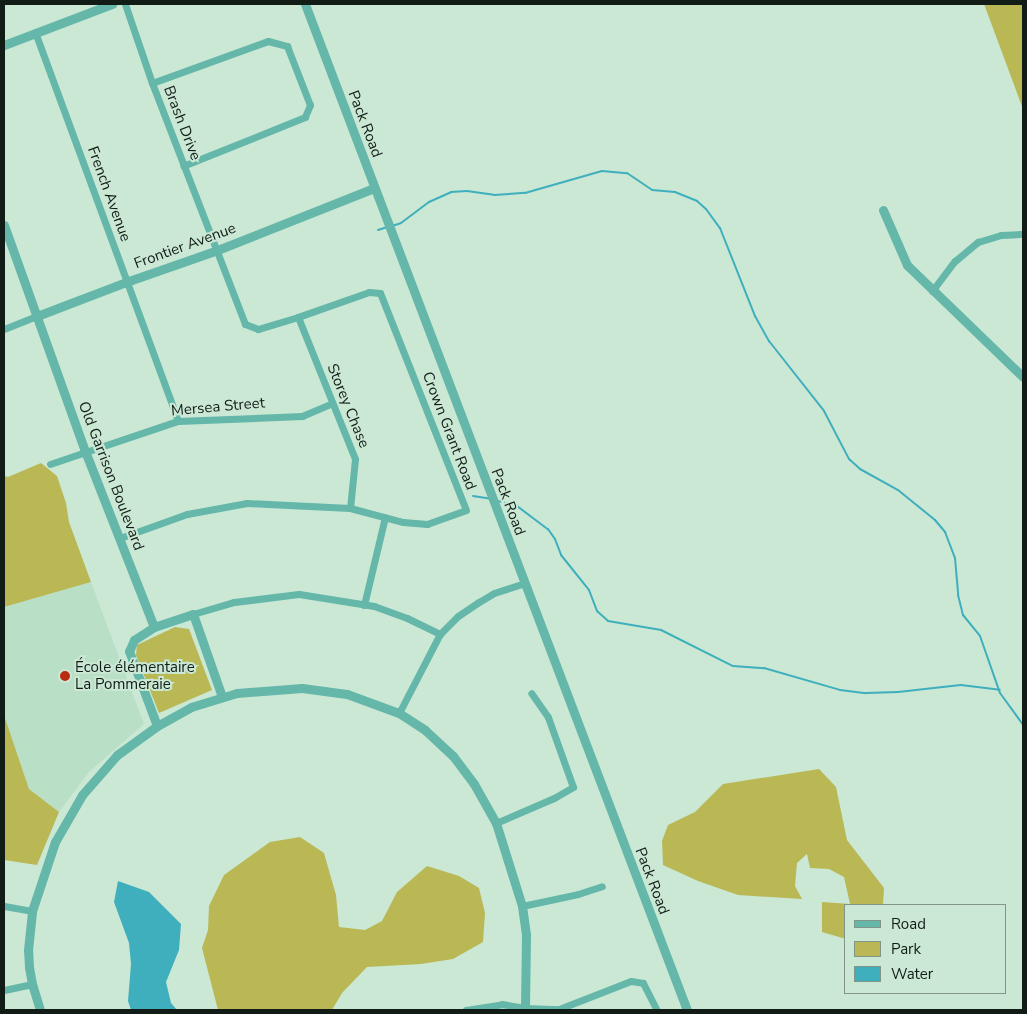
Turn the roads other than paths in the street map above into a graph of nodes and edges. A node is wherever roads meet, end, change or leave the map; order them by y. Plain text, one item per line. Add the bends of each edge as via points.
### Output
1 (112, 4) edge
2 (125, 4) edge
3 (305, 4) edge
4 (35, 32) junction
5 (4, 45) edge
6 (152, 83) junction
7 (183, 166) junction
8 (374, 188) junction
9 (883, 210) dead end
10 (4, 225) edge
11 (1023, 234) edge
12 (215, 251) junction
13 (126, 282) junction
14 (932, 290) junction
15 (38, 316) junction
16 (298, 317) junction
17 (4, 329) edge
18 (1023, 378) edge
19 (332, 403) junction
20 (178, 421) junction
21 (85, 451) junction
22 (50, 464) dead end
23 (350, 508) junction
24 (384, 517) junction
25 (120, 538) junction
26 (524, 583) junction
27 (364, 605) junction
28 (193, 614) junction
29 (154, 627) junction
30 (440, 634) junction
31 (531, 693) dead end
32 (222, 697) junction
33 (399, 713) junction
34 (157, 726) junction
35 (496, 823) junction
36 (602, 886) dead end
37 (4, 906) edge
38 (522, 906) junction
39 (32, 911) junction
40 (32, 984) junction
41 (4, 990) edge
42 (525, 1009) edge
43 (40, 1010) edge
44 (466, 1010) edge
45 (657, 1010) edge
46 (687, 1010) edge

1 - 4 street
2 - 6 street, Brash Drive
3 - 8 street, Pack Road
4 - 5 street
4 - 13 street, French Avenue
6 - 7 street, Brash Drive
6 - 7 street via 268,41 287,46 310,105 305,117
7 - 12 street, Brash Drive
8 - 12 street, Frontier Avenue
8 - 26 street, Pack Road
9 - 14 street via 907,265
10 - 15 street, Old Garrison Boulevard
11 - 14 street via 1001,235 978,242 955,261
12 - 13 street, Frontier Avenue
12 - 16 street, Crown Grant Road via 245,324 258,329
13 - 15 street, Frontier Avenue
13 - 20 street, French Avenue
14 - 18 street
15 - 17 street, Frontier Avenue
15 - 21 street, Old Garrison Boulevard
16 - 19 street, Storey Chase
16 - 24 street, Crown Grant Road via 369,292 380,293 466,510 427,524
19 - 20 street, Mersea Street via 302,416
19 - 23 street, Storey Chase via 355,459
20 - 21 street, Mersea Street
21 - 22 street, Mersea Street
21 - 25 street, Old Garrison Boulevard
23 - 24 street, Crown Grant Road
23 - 25 street, Crown Grant Road via 247,503 187,514
24 - 27 street
25 - 29 street, Old Garrison Boulevard
26 - 30 street via 479,602
26 - 46 street, Pack Road
27 - 28 street via 299,594 234,602
27 - 30 street via 407,618
28 - 29 street
28 - 32 street
29 - 34 street via 134,640 129,651
30 - 33 street
31 - 35 street via 548,717 573,787
32 - 33 street via 302,688 347,694
32 - 34 street via 191,707
33 - 35 street via 425,730 453,756 474,784
34 - 39 street via 117,755 82,795 55,842
35 - 38 street
36 - 38 street
37 - 39 street
38 - 42 street via 526,935
39 - 40 street via 28,950
40 - 41 street
40 - 43 street
42 - 44 street via 502,1004
42 - 45 street via 559,1009 631,981 643,983

